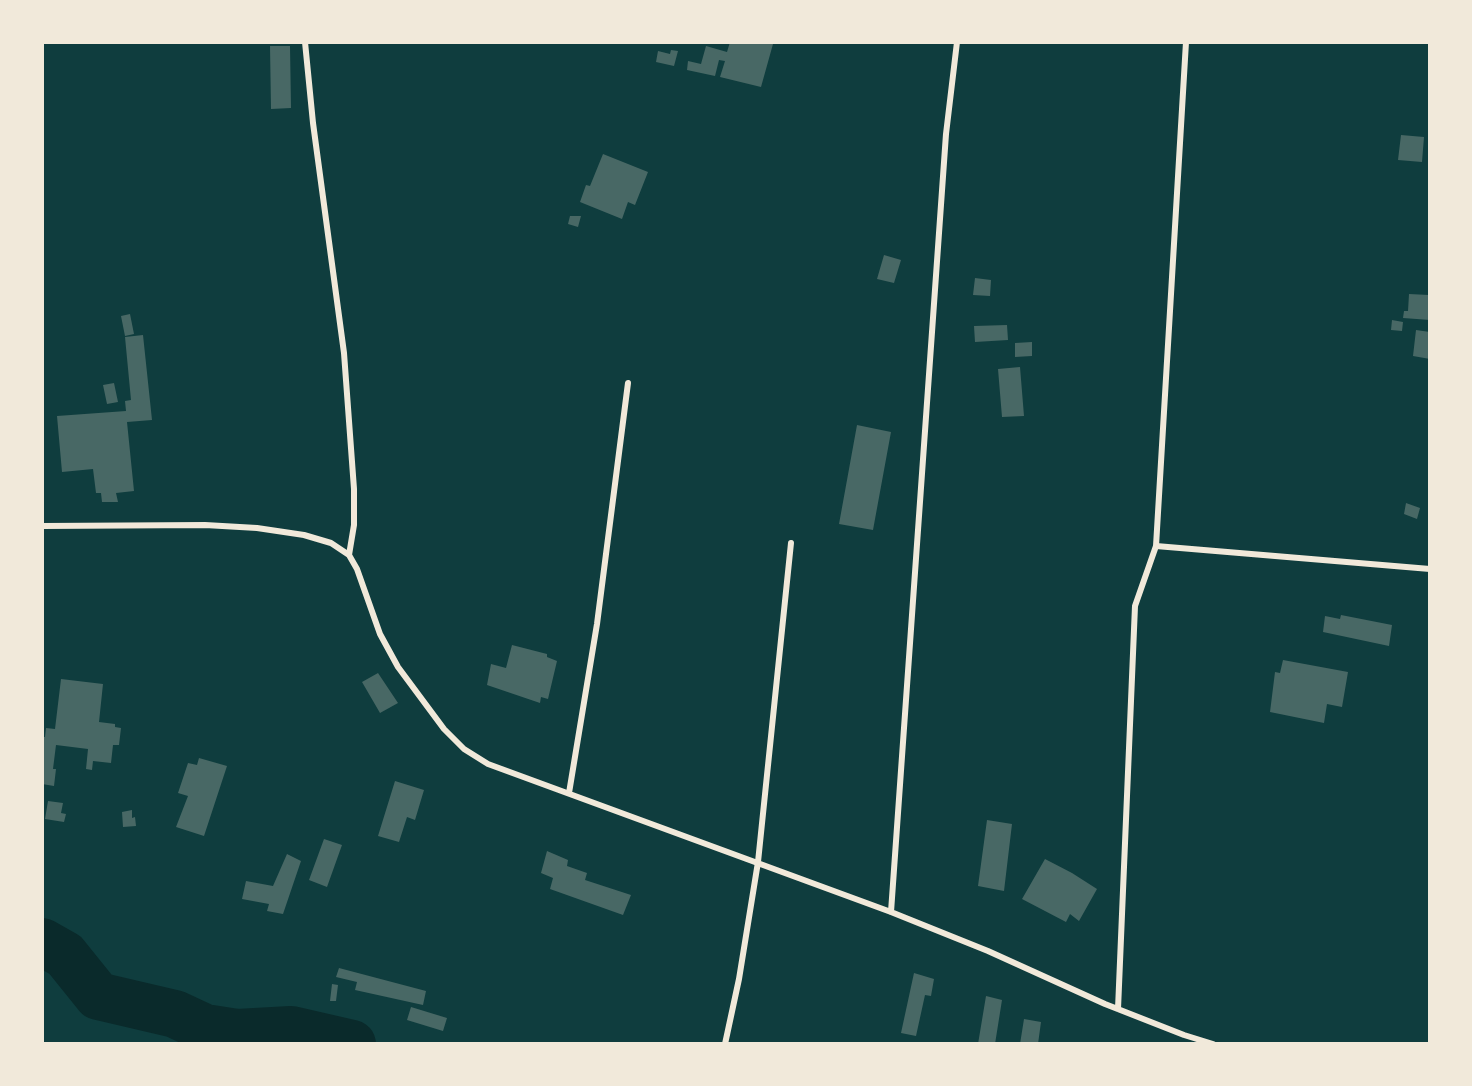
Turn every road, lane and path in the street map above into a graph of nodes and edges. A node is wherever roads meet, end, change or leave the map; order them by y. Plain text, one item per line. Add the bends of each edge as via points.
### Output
1 (305, 42) edge
2 (957, 42) edge
3 (1186, 42) edge
4 (628, 382) dead end
5 (42, 526) edge
6 (791, 543) dead end
7 (1156, 546) junction
8 (349, 555) junction
9 (1430, 569) edge
10 (569, 794) junction
11 (758, 862) junction
12 (891, 912) junction
13 (1118, 1009) junction
14 (725, 1044) edge
15 (1213, 1044) edge

1 - 8 street via 344,353 354,489
2 - 12 street via 946,134
3 - 7 street
4 - 10 street via 597,624
5 - 8 street via 257,528 322,540
6 - 11 street
7 - 9 street
7 - 13 street via 1135,606
8 - 10 street via 398,668 444,729 464,749 488,764
10 - 11 street
11 - 12 street
11 - 14 street
12 - 13 street
13 - 15 street

